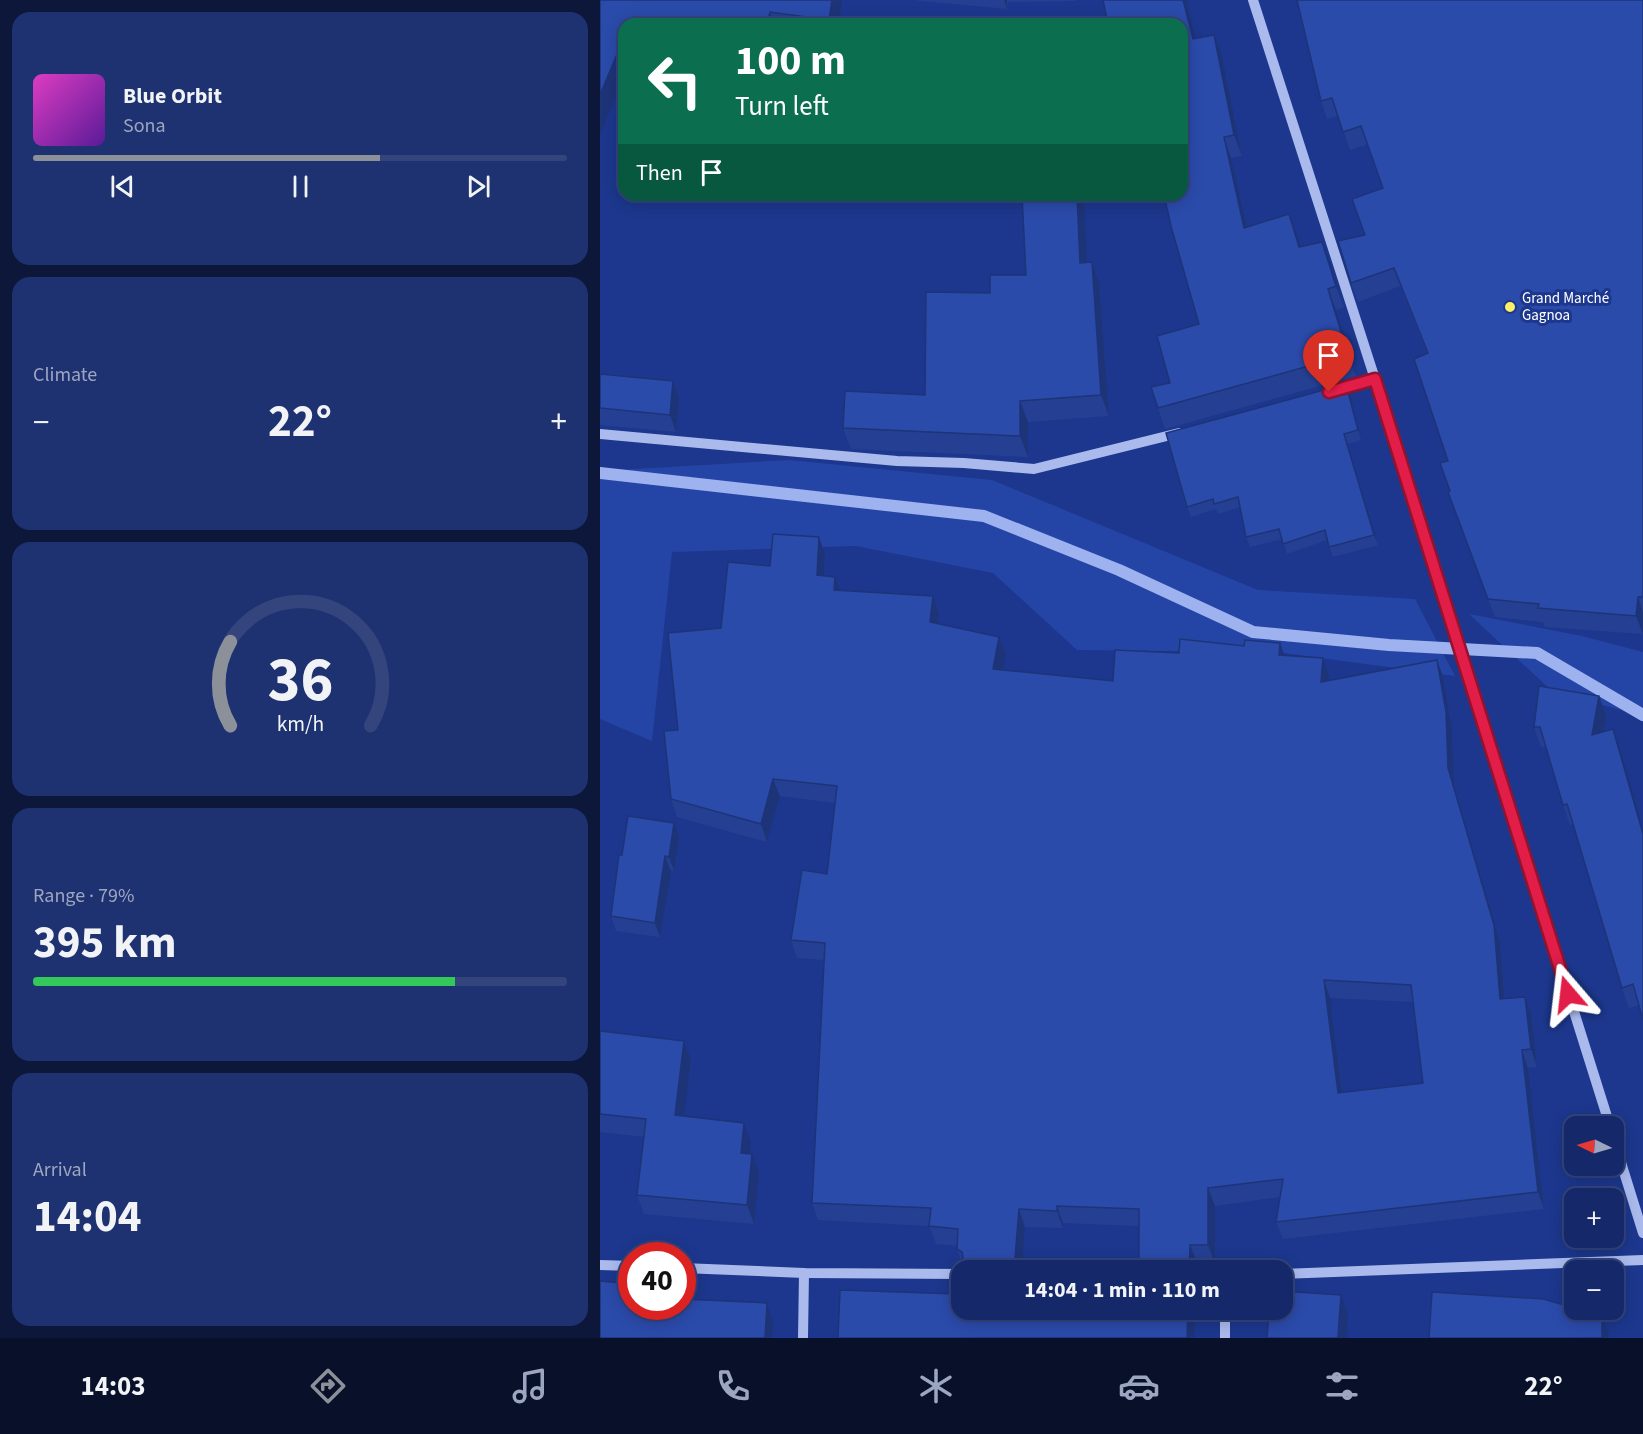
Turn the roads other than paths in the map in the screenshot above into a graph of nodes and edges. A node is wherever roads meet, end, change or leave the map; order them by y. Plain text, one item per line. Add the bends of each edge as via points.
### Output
1 (1253, 0) edge
2 (1375, 379) junction
3 (1329, 392) edge
4 (1192, 430) edge
5 (600, 434) edge
6 (1607, 1116) edge
7 (1624, 1172) edge
8 (1643, 1233) edge
9 (1643, 1260) edge
10 (600, 1265) edge
11 (618, 1266) edge
12 (696, 1269) edge
13 (804, 1273) junction
14 (951, 1274) edge
15 (1293, 1274) edge
16 (1225, 1320) edge
17 (803, 1338) edge
18 (1225, 1338) edge

1 - 2 street
2 - 3 street
2 - 6 street
4 - 5 street via 1034,469 897,461
7 - 8 street
9 - 15 street
10 - 11 street
12 - 13 street
13 - 14 street
13 - 17 street
16 - 18 street

